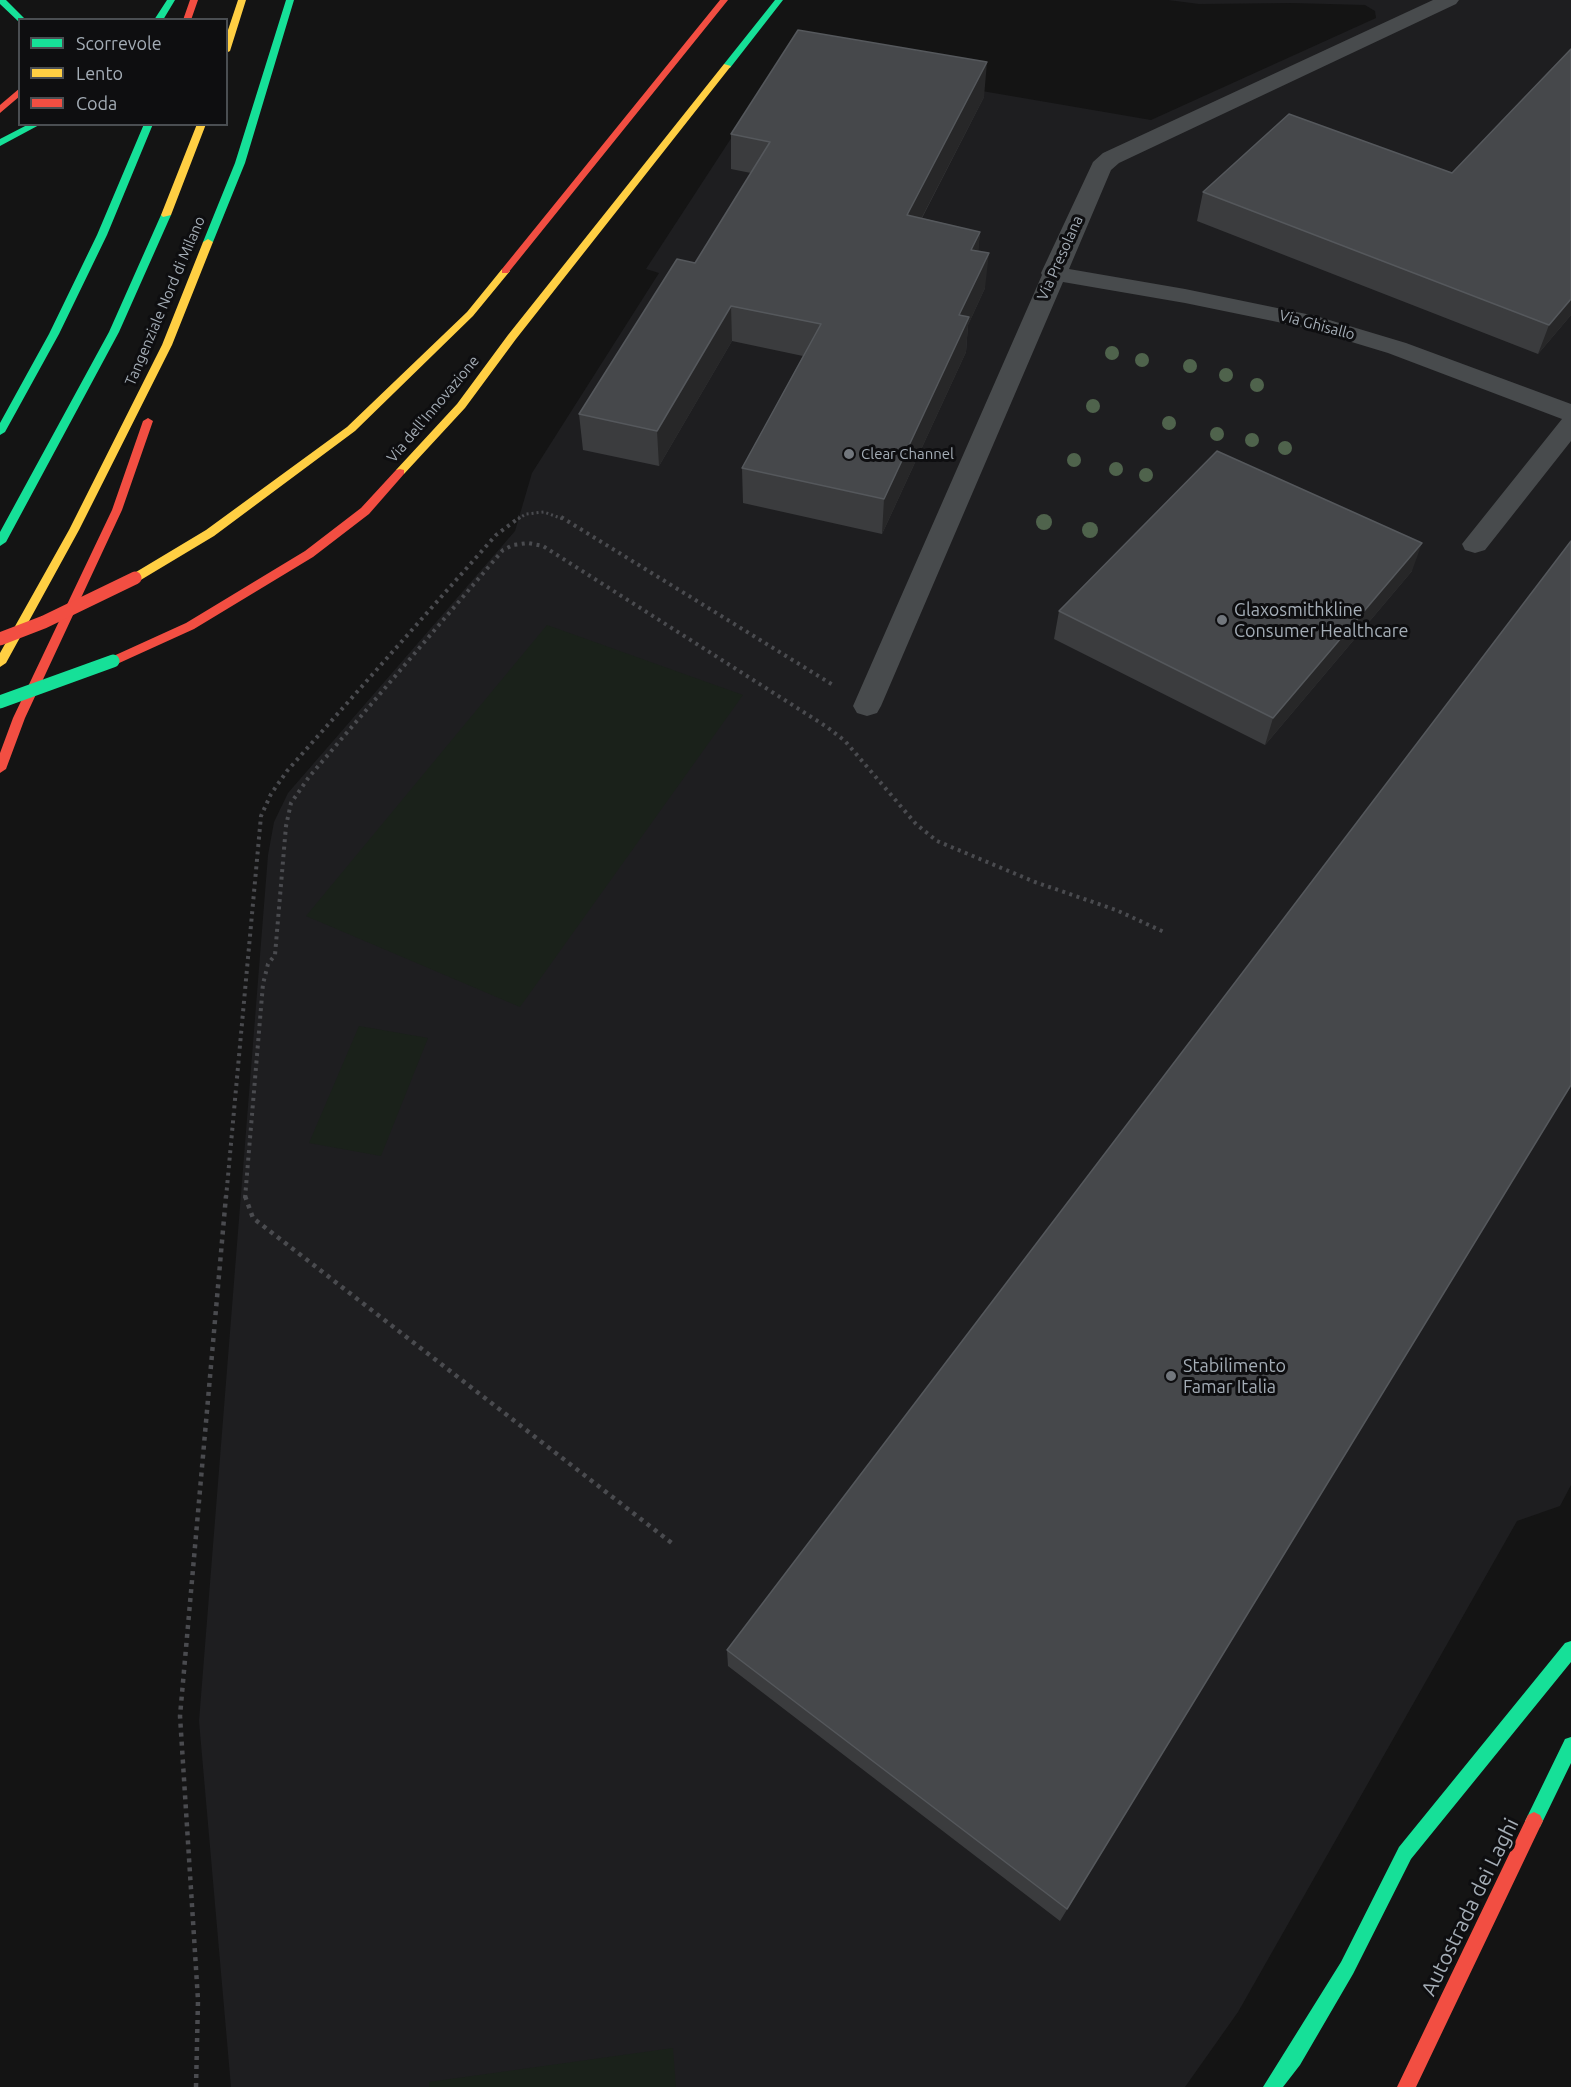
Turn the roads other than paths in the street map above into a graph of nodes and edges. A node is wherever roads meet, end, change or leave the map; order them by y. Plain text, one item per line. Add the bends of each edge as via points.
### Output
1 (1, 0) edge
2 (171, 0) edge
3 (194, 0) edge
4 (242, 0) edge
5 (290, 0) edge
6 (724, 0) edge
7 (778, 0) edge
8 (1449, 0) edge
9 (20, 18) edge
10 (159, 18) edge
11 (188, 18) edge
12 (228, 45) edge
13 (18, 93) edge
14 (0, 110) edge
15 (34, 126) edge
16 (148, 126) edge
17 (201, 126) edge
18 (0, 143) edge
19 (219, 218) junction
20 (1053, 273) junction
21 (1571, 413) edge
22 (1571, 424) edge
23 (0, 432) edge
24 (0, 542) edge
25 (1475, 544) dead end
26 (0, 639) edge
27 (0, 663) edge
28 (0, 702) edge
29 (867, 706) road end
30 (0, 769) edge
31 (1571, 1648) edge
32 (1571, 1745) edge
33 (1272, 2087) edge
34 (1406, 2087) edge

1 - 9 main road
2 - 10 main road
3 - 11 main road
4 - 12 main road
5 - 19 main road, Tangenziale Nord di Milano via 240,164
6 - 26 main road, Via dell'Innovazione, bridge via 470,314 351,429 279,485 135,578
7 - 28 main road, Via dell'Innovazione, bridge via 461,406 365,511 309,554 190,626 113,661
8 - 20 street, Via Presolana via 1111,158 1096,176
13 - 14 main road
15 - 18 main road
16 - 23 main road via 102,235
17 - 24 main road, Tangenziale Nord di Milano via 114,332
19 - 27 main road, Tangenziale Nord di Milano via 167,345 69,540
19 - 30 main road via 117,510 19,718
20 - 21 street, Via Ghisallo via 1307,321 1397,348
20 - 29 street, Via Presolana
22 - 25 street
31 - 33 main road via 1405,1853 1347,1968
32 - 34 main road, Autostrada dei Laghi

